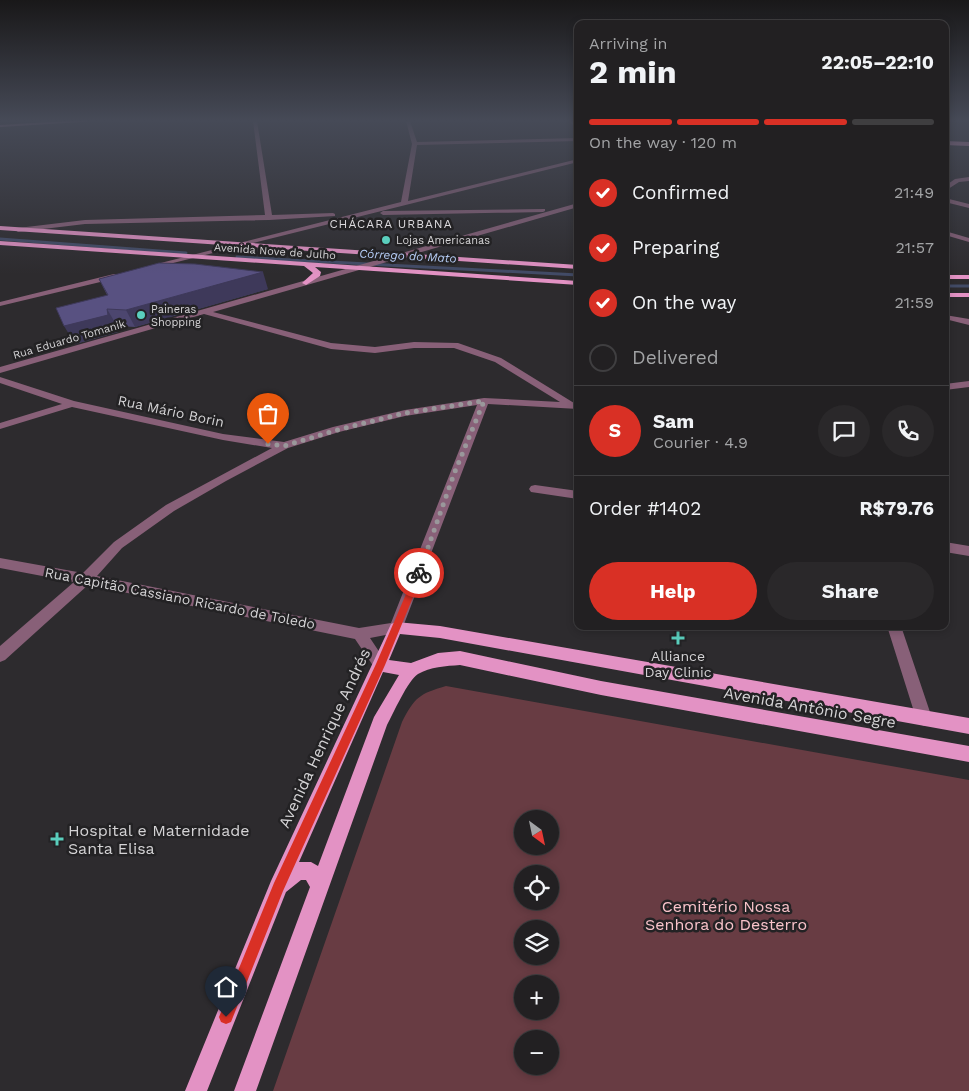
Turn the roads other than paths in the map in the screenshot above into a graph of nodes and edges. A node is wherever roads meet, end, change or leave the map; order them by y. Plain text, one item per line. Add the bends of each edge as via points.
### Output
1 (262, 172) edge
2 (410, 172) edge
3 (530, 172) edge
4 (969, 180) edge
5 (949, 186) edge
6 (949, 201) edge
7 (404, 203) junction
8 (574, 206) edge
9 (969, 206) edge
10 (552, 212) junction
11 (360, 214) junction
12 (269, 218) junction
13 (85, 222) junction
14 (0, 228) edge
15 (18, 230) junction
16 (69, 233) junction
17 (949, 234) edge
18 (969, 240) edge
19 (0, 243) edge
20 (238, 244) junction
21 (189, 256) junction
22 (398, 256) junction
23 (306, 264) junction
24 (358, 268) junction
25 (574, 268) edge
26 (134, 271) edge
27 (125, 273) edge
28 (949, 277) edge
29 (969, 277) edge
30 (306, 283) junction
31 (574, 283) edge
32 (949, 295) edge
33 (969, 295) edge
34 (0, 304) edge
35 (204, 312) junction
36 (949, 318) edge
37 (969, 322) edge
38 (0, 370) edge
39 (0, 380) edge
40 (969, 384) edge
41 (949, 386) edge
42 (484, 401) junction
43 (72, 404) junction
44 (574, 405) edge
45 (574, 406) edge
46 (0, 426) edge
47 (284, 446) junction
48 (535, 489) dead end
49 (574, 494) edge
50 (949, 548) edge
51 (969, 550) edge
52 (0, 563) edge
53 (86, 578) junction
54 (396, 628) junction
55 (895, 630) edge
56 (359, 634) junction
57 (0, 656) edge
58 (380, 665) junction
59 (411, 670) junction
60 (924, 718) junction
61 (969, 726) edge
62 (969, 754) edge
63 (320, 886) junction
64 (278, 888) junction
65 (196, 1091) edge
66 (245, 1091) edge

1 - 12 street
2 - 7 street
3 - 7 street
4 - 5 street via 957,180
6 - 9 street
7 - 11 street
8 - 10 street, Rua Eduardo Tomanik
10 - 11 street
10 - 22 street, Rua Eduardo Tomanik
11 - 12 street
11 - 20 street
12 - 13 street
13 - 15 street
13 - 16 street
14 - 15 main road, Avenida Nove de Julho
15 - 16 main road, Avenida Nove de Julho
16 - 20 main road, Avenida Nove de Julho
17 - 18 street
19 - 21 main road, Avenida Nove de Julho
20 - 21 street
20 - 22 main road, Avenida Nove de Julho
21 - 23 main road, Avenida Nove de Julho
21 - 26 street
22 - 24 street, Rua Eduardo Tomanik
22 - 25 main road, Avenida Nove de Julho
23 - 24 main road, Avenida Nove de Julho
23 - 30 main road via 317,272
24 - 30 street, Rua Eduardo Tomanik
24 - 31 main road, Avenida Nove de Julho
27 - 34 street
28 - 29 main road
30 - 35 street, Rua Eduardo Tomanik
32 - 33 main road
35 - 38 street, Rua Eduardo Tomanik
35 - 44 street via 331,346 375,350 414,345 455,345 498,360
36 - 37 street
39 - 43 street, Rua Mário Borin
40 - 41 street
42 - 45 street, Rua Mário Borin
42 - 47 street, Rua Mário Borin via 405,413
42 - 54 street, Avenida Henrique Andrés
43 - 46 street
43 - 47 street, Rua Mário Borin via 223,437
47 - 53 street via 170,508 118,546
48 - 49 street
50 - 51 street
52 - 53 street, Rua Capitão Cassiano Ricardo de Toledo
53 - 56 street, Rua Capitão Cassiano Ricardo de Toledo
53 - 57 street
54 - 56 street, Rua Capitão Cassiano Ricardo de Toledo
54 - 58 main road, Avenida Henrique Andrés
54 - 60 main road, Avenida Antônio Segre via 440,632
55 - 60 street
56 - 58 street
58 - 59 main road, Avenida Antônio Segre
58 - 64 main road, Avenida Henrique Andrés
59 - 62 main road, Avenida Antônio Segre via 438,660 460,658 600,688
59 - 63 main road via 380,722
60 - 61 main road, Avenida Antônio Segre
63 - 64 main road via 311,872 298,871
63 - 66 main road
64 - 65 main road, Avenida Henrique Andrés

